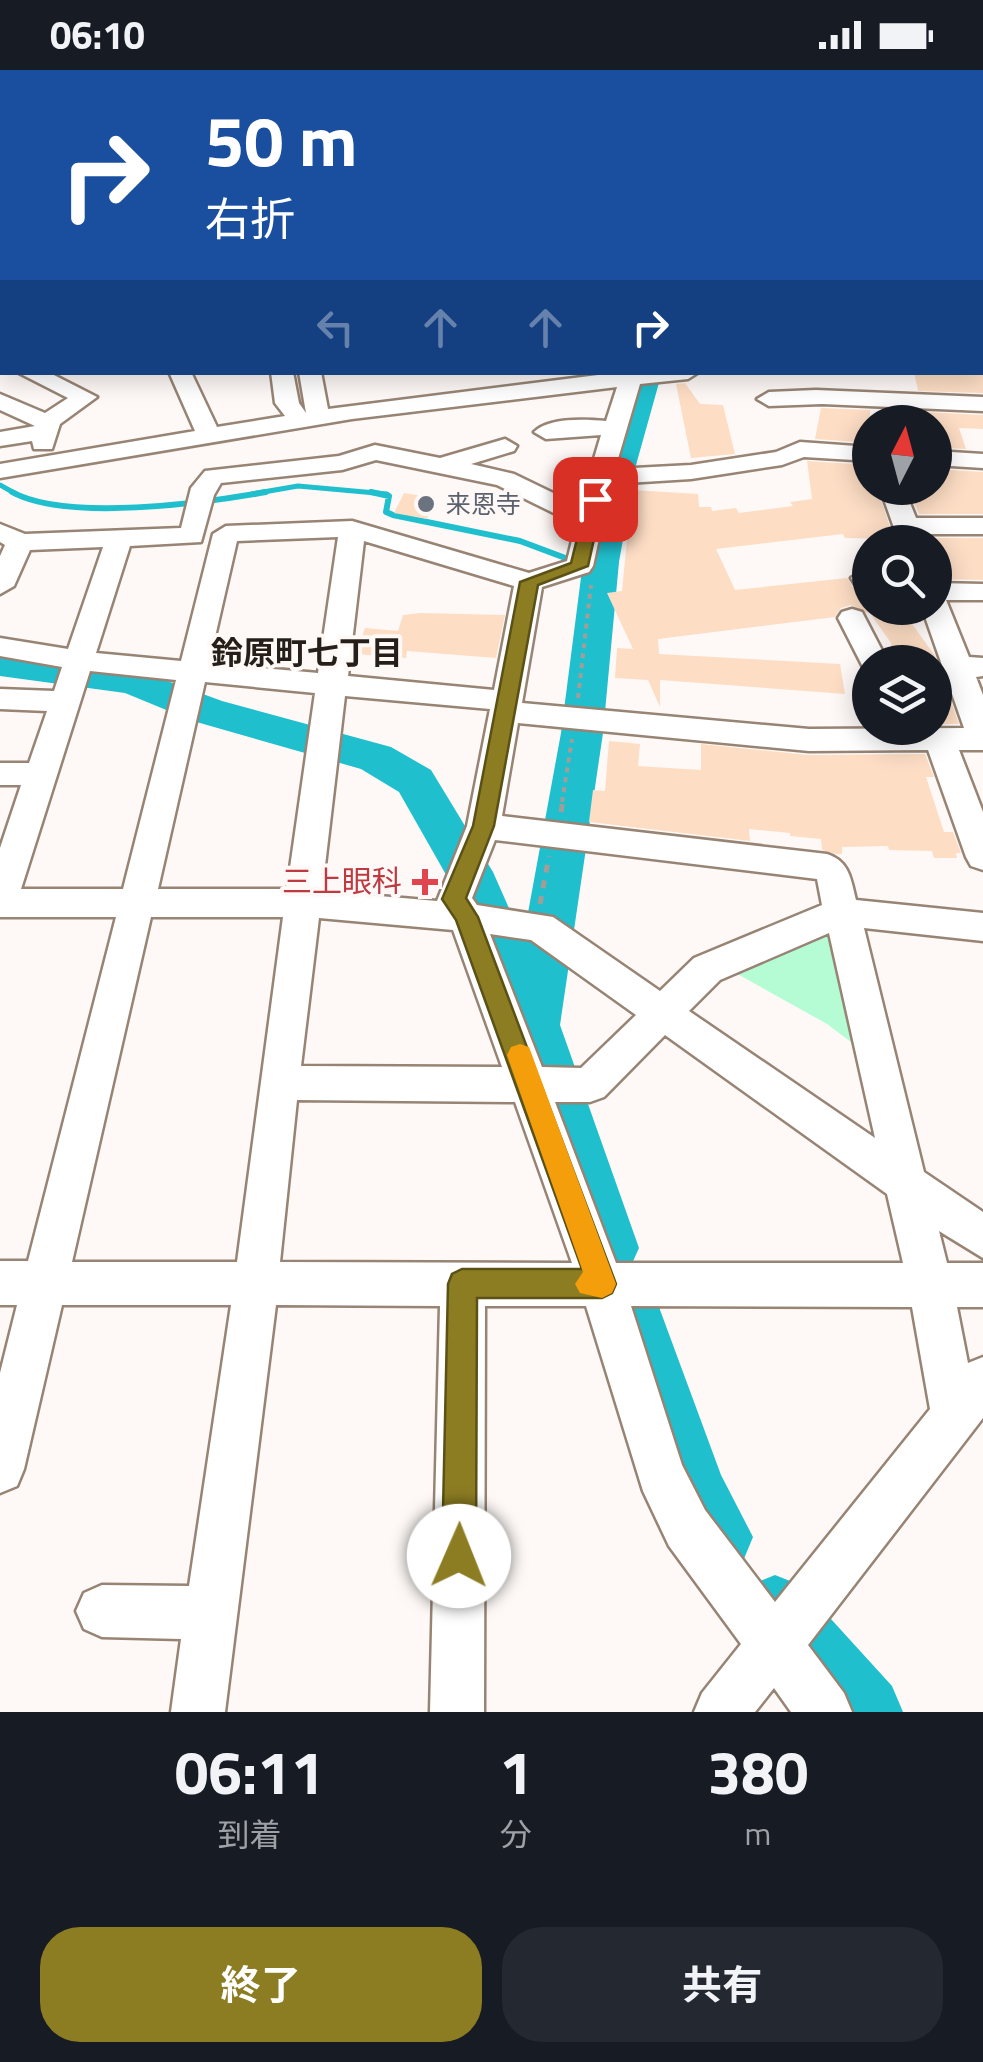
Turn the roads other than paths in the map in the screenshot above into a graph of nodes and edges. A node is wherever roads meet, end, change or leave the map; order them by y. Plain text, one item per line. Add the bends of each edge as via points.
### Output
1 (35, 375) edge
2 (181, 375) edge
3 (282, 375) edge
4 (310, 375) edge
5 (632, 375) edge
6 (821, 375) edge
7 (815, 398) junction
8 (770, 399) dead end
9 (0, 401) edge
10 (983, 404) edge
11 (352, 412) junction
12 (310, 418) junction
13 (45, 427) junction
14 (615, 429) junction
15 (546, 432) dead end
16 (209, 435) junction
17 (0, 439) edge
18 (505, 446) dead end
19 (800, 450) junction
20 (375, 452) junction
21 (852, 453) edge
22 (952, 459) edge
23 (983, 461) edge
24 (46, 463) junction
25 (446, 465) junction
26 (0, 471) edge
27 (489, 475) junction
28 (600, 476) junction
29 (472, 502) dead end
30 (590, 522) junction
31 (983, 526) edge
32 (352, 529) junction
33 (952, 529) edge
34 (226, 534) junction
35 (192, 536) junction
36 (10, 537) edge
37 (119, 539) junction
38 (529, 582) junction
39 (0, 586) edge
40 (952, 591) edge
41 (983, 592) edge
42 (947, 625) edge
43 (0, 647) edge
44 (970, 666) edge
45 (74, 678) junction
46 (332, 684) junction
47 (188, 693) junction
48 (0, 699) edge
49 (506, 707) junction
50 (952, 740) edge
51 (854, 745) edge
52 (942, 745) edge
53 (0, 774) edge
54 (42, 774) junction
55 (975, 813) edge
56 (484, 826) junction
57 (983, 857) edge
58 (473, 899) junction
59 (0, 901) edge
60 (138, 903) junction
61 (302, 903) junction
62 (842, 912) junction
63 (983, 927) edge
64 (662, 1012) junction
65 (279, 1083) junction
66 (548, 1086) junction
67 (903, 1178) junction
68 (983, 1237) edge
69 (0, 1283) edge
70 (44, 1283) junction
71 (617, 1283) junction
72 (256, 1284) junction
73 (462, 1284) junction
74 (930, 1285) junction
75 (983, 1285) edge
76 (975, 1392) edge
77 (0, 1469) edge
78 (102, 1611) dead end
79 (211, 1613) junction
80 (786, 1630) junction
81 (198, 1712) edge
82 (457, 1712) edge
83 (721, 1712) edge
84 (825, 1712) edge

1 - 13 street via 85,398
2 - 16 street
3 - 12 street via 287,402
4 - 12 street
5 - 11 street
5 - 14 street
6 - 7 street
7 - 8 street
7 - 10 street
7 - 19 street
9 - 13 street
11 - 12 street
11 - 20 street
12 - 16 street
13 - 17 street
13 - 24 street
14 - 15 street
14 - 28 street
16 - 24 street
18 - 25 street
19 - 21 street
19 - 28 street via 708,469
20 - 25 street
20 - 35 street via 342,464 214,476 199,499
22 - 23 street
24 - 26 street
25 - 27 street
27 - 29 street
27 - 30 street
28 - 30 street
30 - 38 street via 580,566
31 - 33 street
32 - 34 street
32 - 38 street
32 - 46 street
34 - 35 street
34 - 47 street
35 - 37 street
36 - 37 street
36 - 39 street
37 - 45 street
38 - 49 street
40 - 41 street
42 - 44 street
43 - 45 street
44 - 50 street via 983,738
45 - 47 street
45 - 48 street
45 - 54 street
46 - 47 street
46 - 49 street
46 - 61 street
47 - 60 street
49 - 51 street via 810,755
49 - 56 street
52 - 55 street
53 - 54 street
54 - 59 street
55 - 57 street
56 - 58 street
56 - 62 street via 827,867
58 - 61 street
58 - 64 street via 549,933
58 - 66 street
59 - 60 street
60 - 61 street
60 - 70 street
61 - 65 street
62 - 63 street
62 - 64 street via 707,969
62 - 67 street
64 - 66 street via 590,1085
64 - 67 street
65 - 66 street
65 - 72 street
66 - 71 street
67 - 68 street
67 - 74 street
69 - 70 street
70 - 72 street
70 - 77 street
71 - 73 street
71 - 74 street
71 - 80 street via 660,1474 687,1528
72 - 73 street
72 - 79 street
73 - 82 street
74 - 75 street
74 - 76 street
76 - 80 street
78 - 79 street
79 - 81 street
80 - 83 street
80 - 84 street

